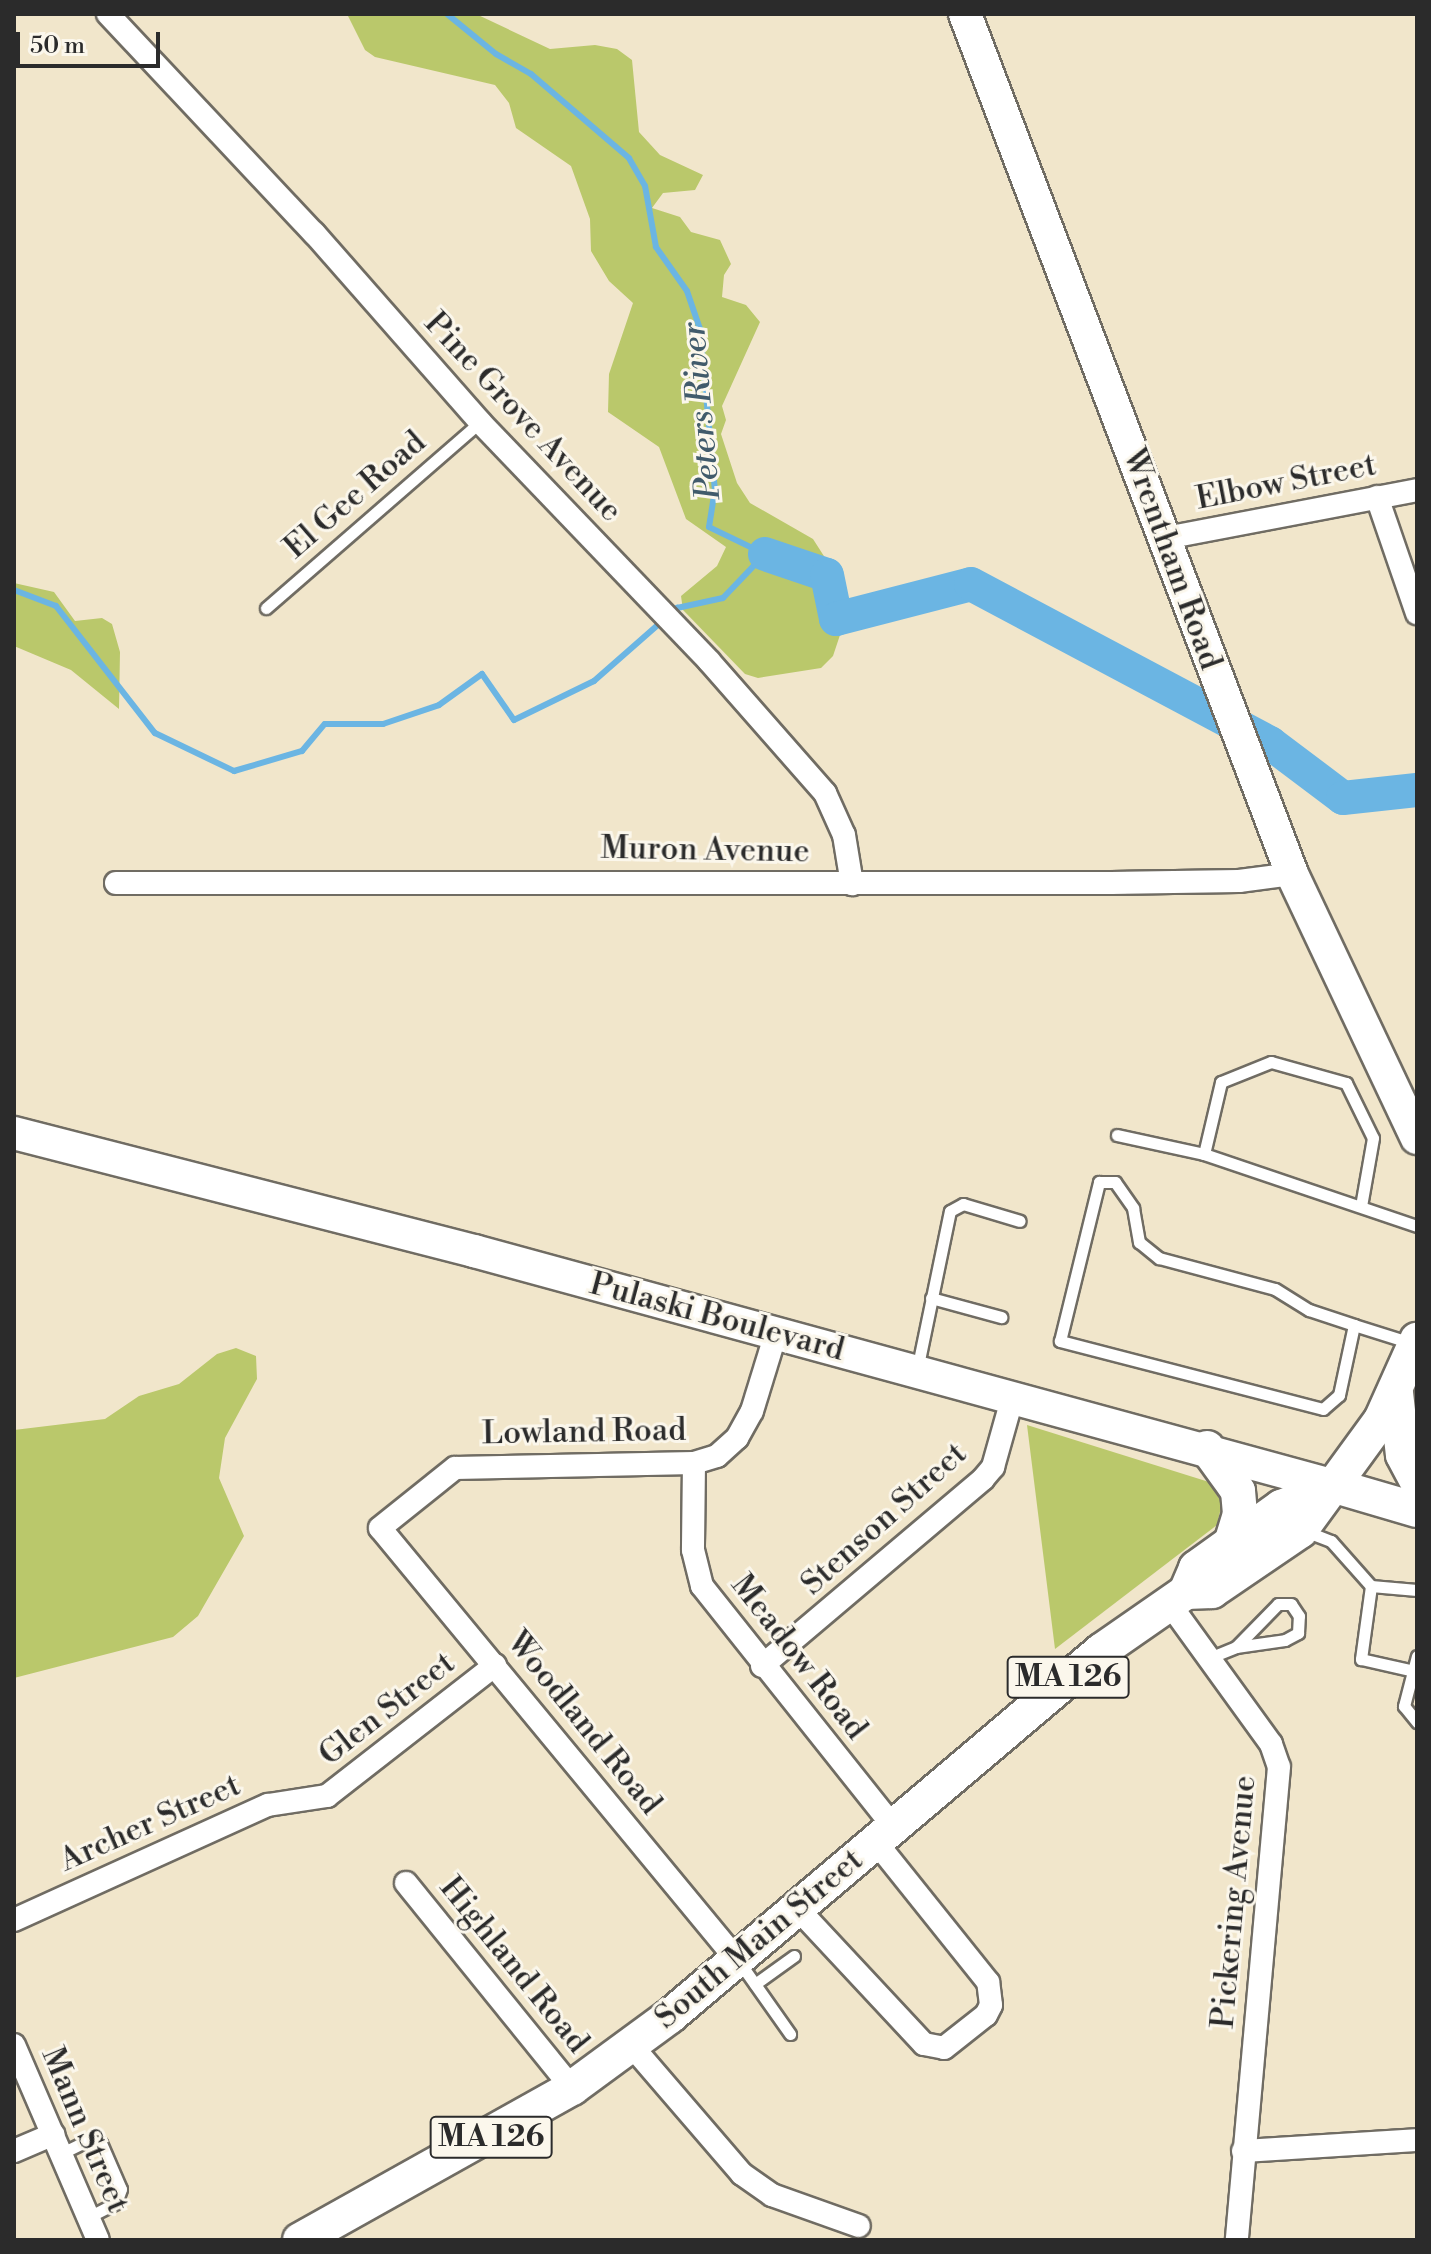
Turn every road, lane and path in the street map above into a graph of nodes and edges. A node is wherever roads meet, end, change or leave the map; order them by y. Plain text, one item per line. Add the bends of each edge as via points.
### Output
1 (108, 14) edge
2 (965, 14) edge
3 (480, 422) junction
4 (1417, 490) edge
5 (1377, 497) junction
6 (1166, 538) junction
7 (266, 608) dead end
8 (1417, 613) edge
9 (1292, 874) junction
10 (116, 883) dead end
11 (852, 884) junction
12 (1406, 1106) edge
13 (14, 1133) edge
14 (1117, 1135) dead end
15 (1417, 1138) edge
16 (1204, 1154) junction
17 (1361, 1206) junction
18 (1020, 1221) dead end
19 (1417, 1226) edge
20 (931, 1298) junction
21 (1001, 1317) dead end
22 (1354, 1325) junction
23 (776, 1333) junction
24 (1416, 1343) edge
25 (917, 1370) junction
26 (1396, 1393) junction
27 (1013, 1396) junction
28 (1207, 1448) junction
29 (694, 1463) junction
30 (1417, 1481) edge
31 (1335, 1486) junction
32 (1417, 1510) edge
33 (380, 1528) joint
34 (1300, 1531) junction
35 (1231, 1543) junction
36 (1371, 1586) junction
37 (1417, 1590) edge
38 (1178, 1598) junction
39 (1236, 1647) junction
40 (1417, 1656) edge
41 (1209, 1658) junction
42 (495, 1665) junction
43 (762, 1666) junction
44 (1414, 1671) junction
45 (1417, 1722) edge
46 (317, 1800) joint
47 (884, 1834) junction
48 (406, 1883) dead end
49 (797, 1908) junction
50 (14, 1920) edge
51 (794, 1956) dead end
52 (746, 1972) junction
53 (790, 2034) dead end
54 (14, 2045) edge
55 (631, 2045) junction
56 (572, 2088) junction
57 (1417, 2140) edge
58 (58, 2144) junction
59 (14, 2151) edge
60 (1243, 2151) junction
61 (88, 2217) junction
62 (859, 2226) dead end
63 (98, 2240) edge
64 (300, 2240) edge
65 (1237, 2240) edge

1 - 3 street, Pine Grove Avenue via 314,233
2 - 6 main road, Wrentham Road
3 - 7 lane, El Gee Road
3 - 11 street, Pine Grove Avenue via 709,661 825,793 844,835
4 - 5 street, Elbow Street
5 - 6 street, Elbow Street
5 - 8 street
6 - 9 main road, Wrentham Road
9 - 11 street, Muron Avenue via 1239,881
9 - 12 main road, Wrentham Road
10 - 11 street, Muron Avenue
12 - 15 main road, Wrentham Road
13 - 23 main road, Pulaski Boulevard
14 - 16 lane
16 - 17 lane
16 - 17 lane via 1221,1082 1271,1062 1346,1083 1373,1138
17 - 19 lane
18 - 20 lane via 963,1204 950,1211
20 - 21 lane
20 - 25 lane
22 - 22 lane via 1309,1310 1275,1289 1159,1258 1139,1242 1133,1208 1115,1182 1099,1182 1060,1341 1323,1409 1339,1395
22 - 24 lane
23 - 25 main road, Pulaski Boulevard
23 - 29 street, Lowland Road via 752,1411 737,1438 717,1456
24 - 26 main road
25 - 27 main road, Pulaski Boulevard
26 - 30 main road via 1403,1455
26 - 31 main road
27 - 28 main road, Pulaski Boulevard
27 - 43 street, Stenson Street via 993,1467 983,1479
28 - 31 main road, Pulaski Boulevard
28 - 35 main road via 1238,1491 1240,1514
29 - 33 street, Lowland Road via 455,1468
29 - 43 street, Meadow Road via 696,1569 713,1605
31 - 32 main road, Pulaski Boulevard
31 - 34 main road, South Main Street / MA 126
31 - 35 main road, South Main Street / MA 126 via 1281,1507
33 - 42 street, Woodland Road
34 - 36 lane via 1324,1536
34 - 38 main road, South Main Street / MA 126 via 1212,1591
35 - 38 main road, South Main Street / MA 126 via 1196,1568
36 - 37 lane
36 - 44 lane via 1361,1659
38 - 41 street, Pickering Avenue
38 - 47 main road, South Main Street / MA 126 via 1094,1656
39 - 39 lane via 1285,1640 1298,1633 1299,1616 1291,1604 1278,1604
39 - 41 lane
40 - 44 lane
41 - 60 street, Pickering Avenue via 1271,1744 1279,1767
42 - 46 street, Glen Street
42 - 52 street, Woodland Road
43 - 47 street, Meadow Road
44 - 45 lane via 1404,1706
46 - 50 street, Archer Street via 268,1805
47 - 49 main road, South Main Street / MA 126
47 - 49 street, Meadow Road via 988,1982 991,2005 986,2015 944,2048 924,2044
48 - 56 street, Highland Road
49 - 52 main road, South Main Street / MA 126
51 - 52 lane
52 - 53 lane
52 - 55 main road, South Main Street / MA 126
54 - 58 street, Mann Street
55 - 56 main road, South Main Street / MA 126
55 - 62 street via 742,2174 772,2195
56 - 64 main road, South Main Street / MA 126
57 - 60 street
58 - 59 street
58 - 61 street, Mann Street
58 - 61 lane via 101,2143 121,2189 116,2203
60 - 65 street, Pickering Avenue
61 - 63 street, Mann Street

